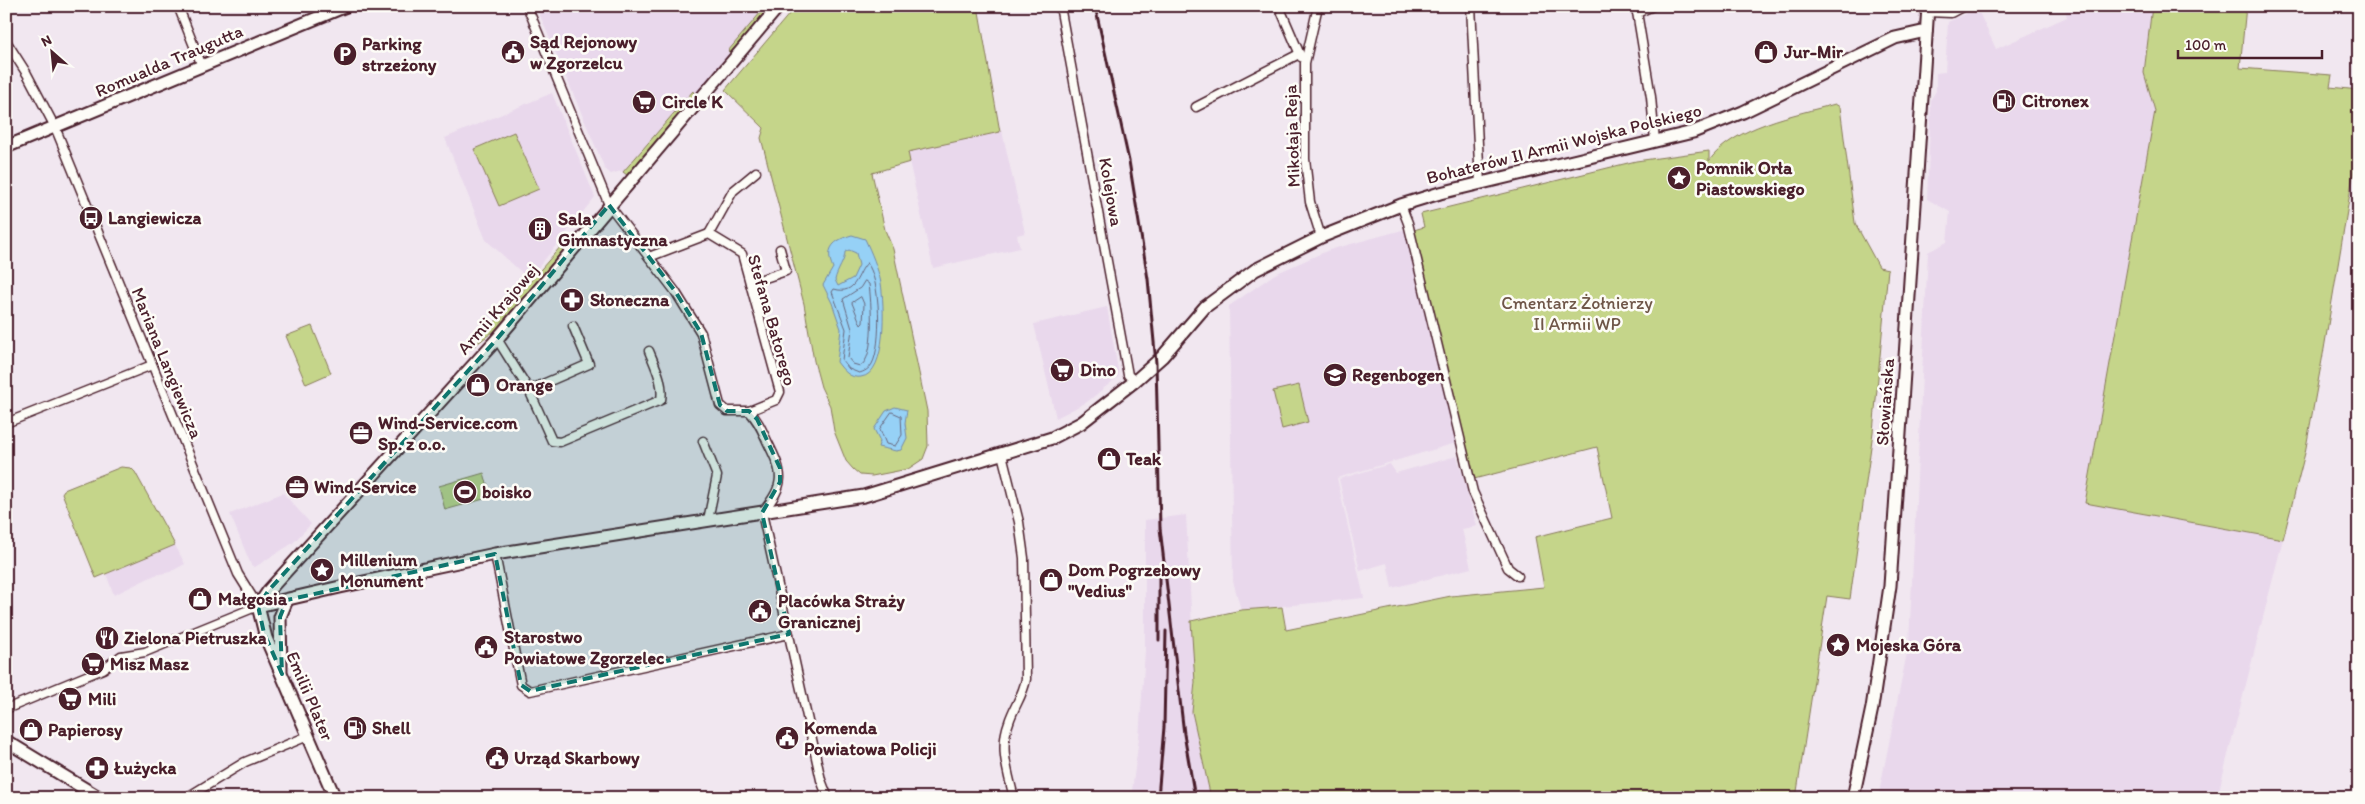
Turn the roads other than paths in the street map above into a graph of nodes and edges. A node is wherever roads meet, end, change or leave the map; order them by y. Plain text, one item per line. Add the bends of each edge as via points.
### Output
1 (178, 6) edge
2 (346, 6) edge
3 (528, 6) edge
4 (779, 6) edge
5 (1060, 6) edge
6 (1279, 6) edge
7 (1318, 6) edge
8 (1471, 6) edge
9 (1653, 6) edge
10 (1964, 6) edge
11 (1928, 9) edge
12 (1636, 10) edge
13 (1926, 31) junction
14 (6, 41) edge
15 (1298, 54) junction
16 (1305, 63) junction
17 (202, 66) junction
18 (1196, 107) dead end
19 (55, 127) junction
20 (1655, 141) junction
21 (6, 147) edge
22 (756, 172) dead end
23 (1480, 184) junction
24 (609, 205) junction
25 (1401, 205) junction
26 (709, 234) junction
27 (1321, 237) junction
28 (780, 249) dead end
29 (649, 257) junction
30 (750, 283) junction
31 (573, 326) dead end
32 (498, 339) junction
33 (649, 351) dead end
34 (152, 365) junction
35 (1135, 381) junction
36 (529, 390) junction
37 (749, 411) junction
38 (6, 423) edge
39 (703, 441) dead end
40 (1002, 454) junction
41 (762, 513) junction
42 (708, 520) junction
43 (495, 554) junction
44 (1518, 576) dead end
45 (287, 600) junction
46 (258, 606) junction
47 (789, 634) junction
48 (282, 674) junction
49 (6, 709) edge
50 (308, 736) junction
51 (6, 741) edge
52 (100, 798) edge
53 (186, 798) edge
54 (335, 798) edge
55 (828, 798) edge
56 (1014, 798) edge
57 (1853, 798) edge

1 - 17 street
2 - 17 street, Romualda Traugutta
3 - 24 street, Stefana Batorego
4 - 24 street, Armii Krajowej
5 - 35 street, Kolejowa via 1128,375
6 - 15 street, Mikołaja Reja
7 - 16 street, Mikołaja Reja
8 - 23 street
9 - 12 street
10 - 11 street via 1951,13
11 - 13 street, Słowiańska
12 - 20 street
13 - 20 street, Bohaterów II Armii Wojska Polskiego via 1895,38 1718,122
13 - 57 street, Słowiańska via 1890,586 1872,708
14 - 19 street, Mariana Langiewicza
15 - 16 street, Mikołaja Reja
15 - 18 street
16 - 27 street, Mikołaja Reja via 1305,159 1310,202
17 - 19 street, Romualda Traugutta
19 - 21 street, Romualda Traugutta
19 - 34 street, Mariana Langiewicza
20 - 23 street, Bohaterów II Armii Wojska Polskiego
22 - 26 street via 733,191
23 - 25 street, Bohaterów II Armii Wojska Polskiego
24 - 29 street, Stefana Batorego
24 - 32 street, Armii Krajowej
25 - 27 street, Bohaterów II Armii Wojska Polskiego
25 - 44 street via 1473,492 1508,568
26 - 29 street
26 - 30 street, Stefana Batorego via 742,254
27 - 35 street, Bohaterów II Armii Wojska Polskiego via 1254,270 1231,286 1205,307 1162,357
28 - 30 street via 786,271
29 - 37 street, Stefana Batorego via 701,333 720,405 727,411
30 - 37 street, Stefana Batorego via 780,392 776,400
31 - 36 street via 589,364
32 - 36 street
32 - 46 street, Armii Krajowej via 269,590
33 - 36 street via 658,374 661,400 560,442 552,441
34 - 38 street
34 - 46 street, Mariana Langiewicza via 242,581
35 - 40 street, Bohaterów II Armii Wojska Polskiego via 1081,423 1052,438
37 - 41 street via 780,468 780,482 773,500
39 - 42 street via 717,476
40 - 41 street, Bohaterów II Armii Wojska Polskiego via 864,496
40 - 56 street via 1019,522 1024,558 1026,679 1024,691 1009,722 1003,750
41 - 42 street, Bohaterów II Armii Wojska Polskiego
41 - 47 street
42 - 43 street, Bohaterów II Armii Wojska Polskiego
43 - 45 street, Bohaterów II Armii Wojska Polskiego
43 - 47 street via 521,685 530,691
45 - 46 street, Bohaterów II Armii Wojska Polskiego
45 - 48 street via 280,617
46 - 48 street, Emilii Plater via 264,633
46 - 49 street via 145,652 121,656 108,667
47 - 55 street via 821,780
48 - 50 street, Emilii Plater
50 - 53 street via 245,762
50 - 54 street, Emilii Plater
51 - 52 street

